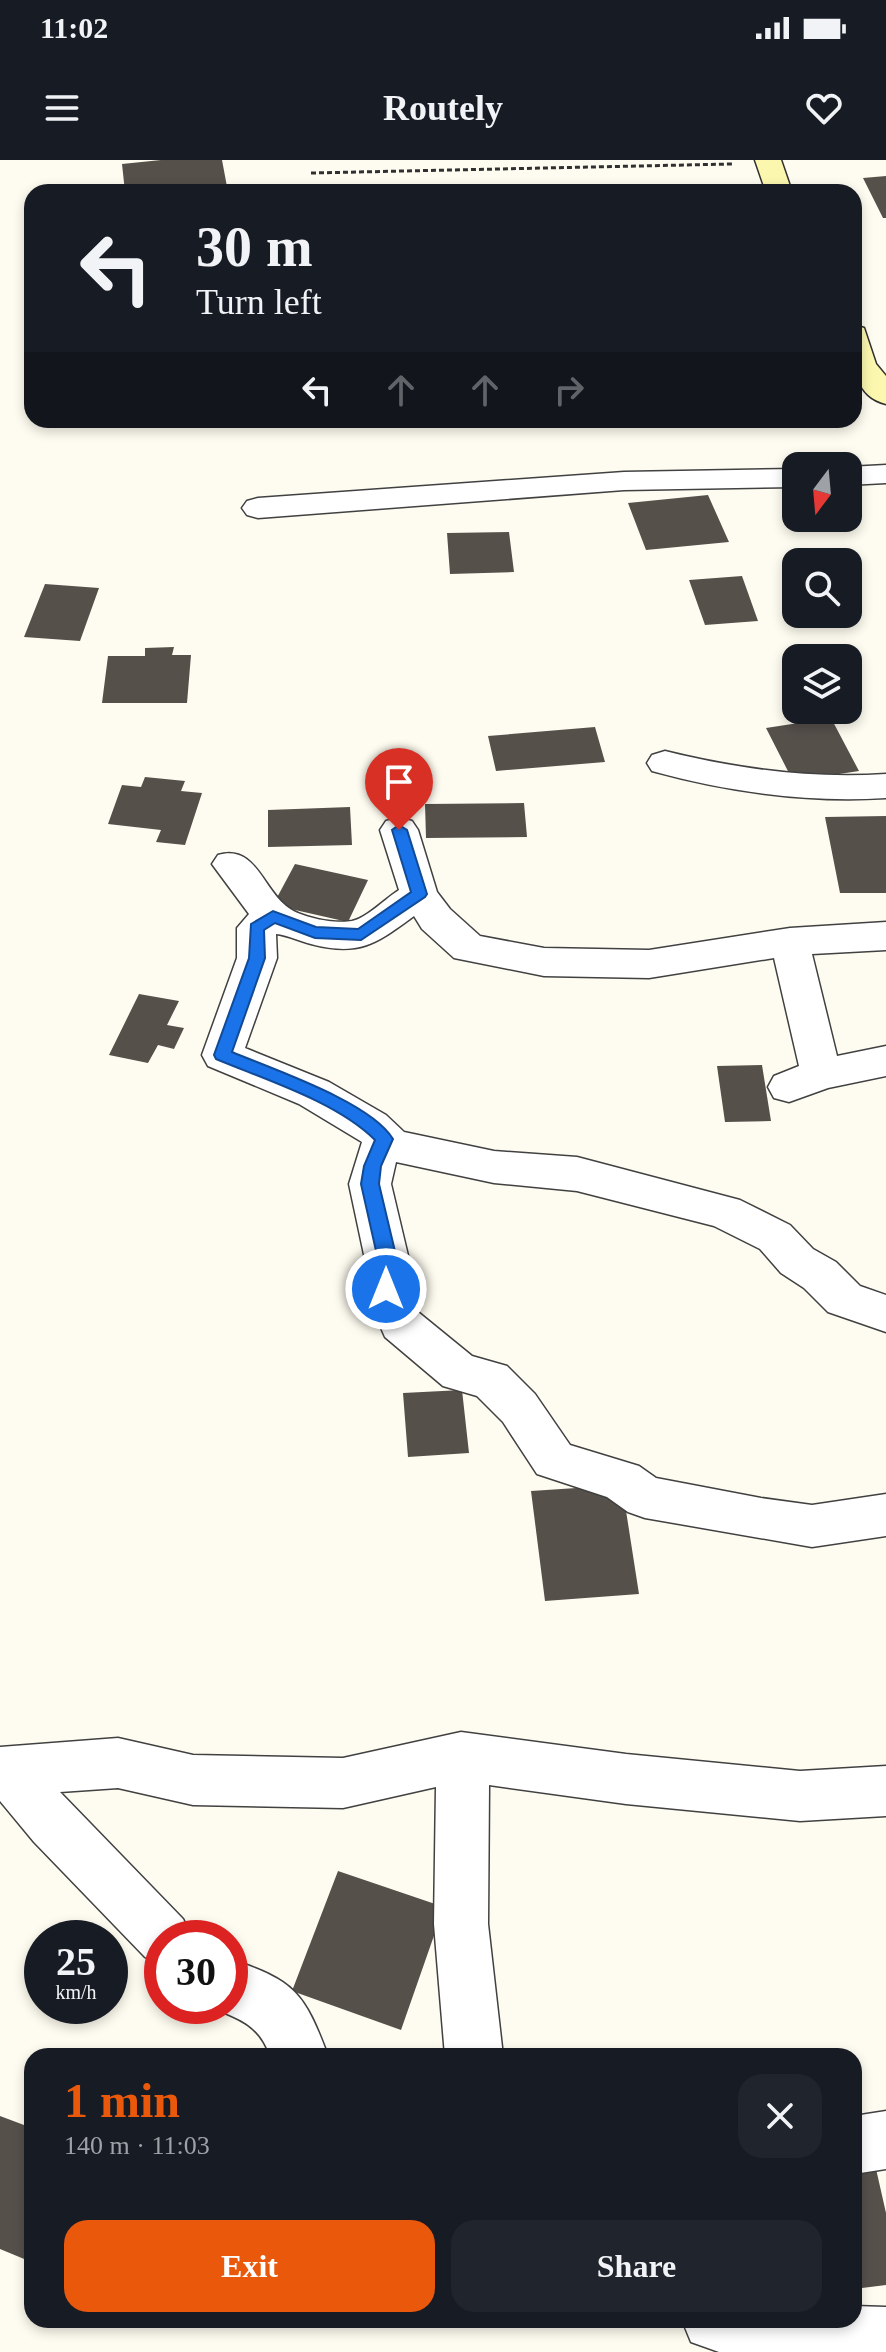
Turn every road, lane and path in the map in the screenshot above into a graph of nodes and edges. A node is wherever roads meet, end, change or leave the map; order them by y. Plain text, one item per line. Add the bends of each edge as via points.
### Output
1 (769, 162) edge
2 (311, 173) dead end
3 (776, 184) edge
4 (862, 365) edge
5 (886, 395) edge
6 (886, 474) edge
7 (862, 475) edge
8 (782, 478) edge
9 (258, 508) dead end
10 (665, 763) dead end
11 (886, 786) edge
12 (399, 830) dead end
13 (231, 864) dead end
14 (419, 894) junction
15 (273, 917) junction
16 (886, 936) edge
17 (790, 942) junction
18 (886, 1061) edge
19 (384, 1139) junction
20 (886, 1314) edge
21 (886, 1515) edge
22 (461, 1757) junction
23 (4, 1771) edge
24 (886, 1791) edge
25 (146, 1920) edge
26 (248, 1992) edge
27 (296, 2048) edge
28 (473, 2048) edge
29 (886, 2140) edge
30 (862, 2144) edge
31 (751, 2328) edge
32 (886, 2338) edge

1 - 2 path
1 - 3 street
4 - 5 street
6 - 7 street
8 - 9 street via 624,481
10 - 11 street via 716,776 838,791
12 - 14 street
13 - 15 street
14 - 15 street via 361,935 315,932
14 - 17 street via 436,919 468,948 544,962 649,964
15 - 19 street via 256,928 257,958 222,1055 314,1093
16 - 17 street
17 - 18 street via 805,1080
19 - 20 street via 391,1145 494,1167 577,1174 725,1212 775,1237 844,1299
19 - 21 street via 370,1184 388,1264 386,1289 401,1324 459,1372 491,1380 519,1408 554,1460 622,1481 645,1497 761,1519 812,1526
22 - 23 street via 343,1783 193,1780 118,1763
22 - 24 street via 800,1796
22 - 28 street via 461,1924
23 - 25 street
26 - 27 street via 260,1996 287,2021
29 - 30 street
31 - 32 street

